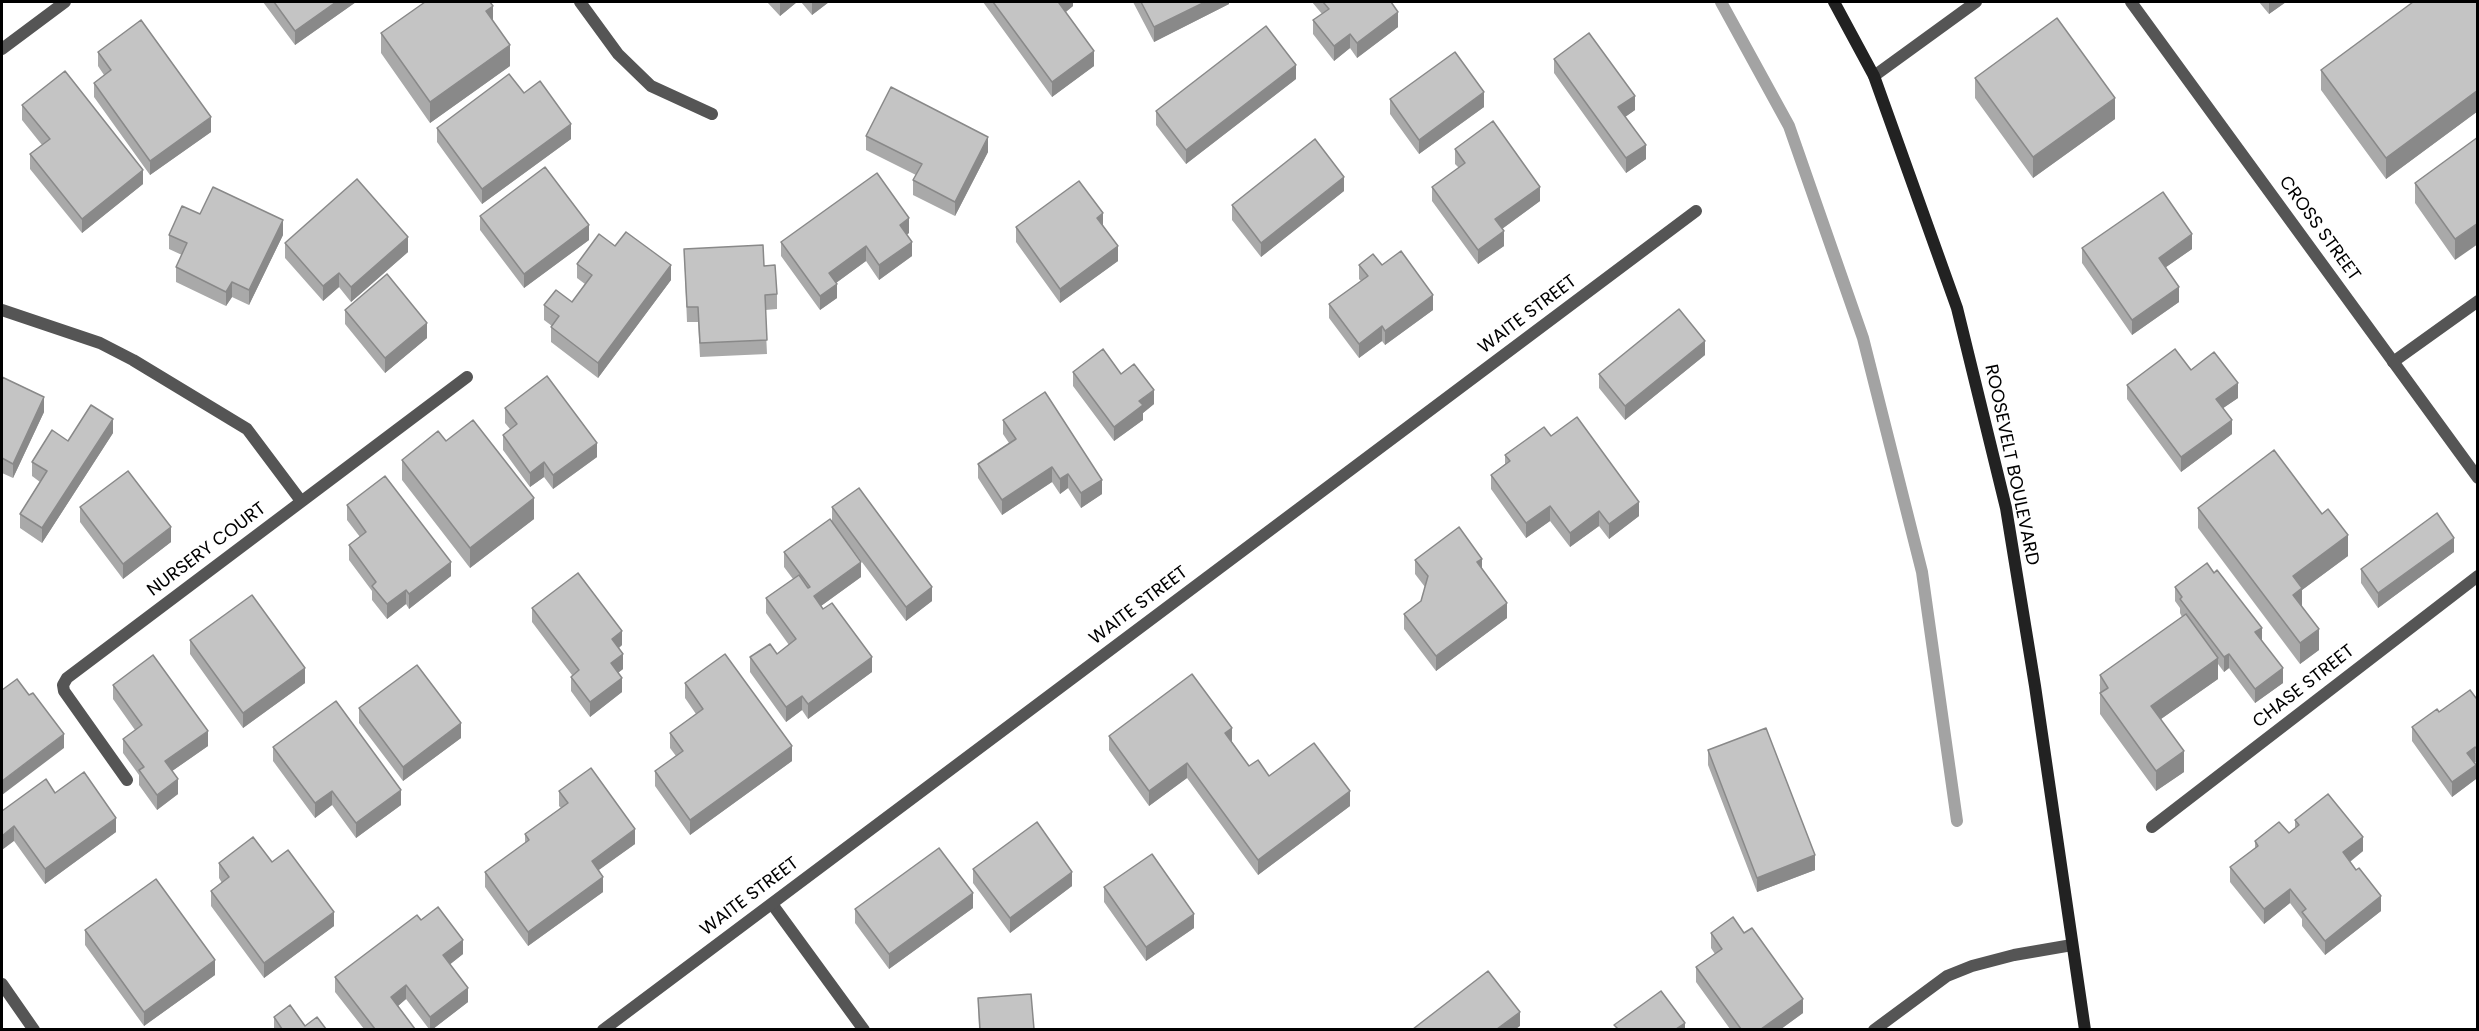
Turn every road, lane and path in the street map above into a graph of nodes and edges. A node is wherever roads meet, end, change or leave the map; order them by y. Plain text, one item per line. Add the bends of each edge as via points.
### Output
1 (65, 2) edge
2 (580, 2) edge
3 (1834, 2) edge
4 (1976, 2) edge
5 (2131, 2) edge
6 (2, 49) edge
7 (1874, 76) junction
8 (712, 114) dead end
9 (1696, 211) dead end
10 (2478, 301) edge
11 (2, 310) edge
12 (2393, 363) junction
13 (467, 377) dead end
14 (2478, 478) edge
15 (301, 501) junction
16 (2478, 576) edge
17 (127, 780) dead end
18 (2152, 827) dead end
19 (772, 904) junction
20 (2072, 945) junction
21 (2, 984) edge
22 (34, 1029) edge
23 (603, 1029) edge
24 (864, 1029) edge
25 (1874, 1029) edge
26 (2085, 1029) edge

1 - 6 street
2 - 8 street via 618,54 651,86
3 - 7 main road, ROOSEVELT BOULEVARD
4 - 7 street
5 - 12 street, CROSS STREET
7 - 20 main road, ROOSEVELT BOULEVARD via 1957,308 2006,508
9 - 19 street, WAITE STREET
10 - 12 street
11 - 15 street via 100,343 247,429
12 - 14 street, CROSS STREET
13 - 15 street, NURSERY COURT
15 - 17 street, NURSERY COURT via 66,678 64,690
16 - 18 street, CHASE STREET
19 - 23 street, WAITE STREET
19 - 24 street
20 - 25 street via 1972,966 1947,976
20 - 26 main road, ROOSEVELT BOULEVARD
21 - 22 street

